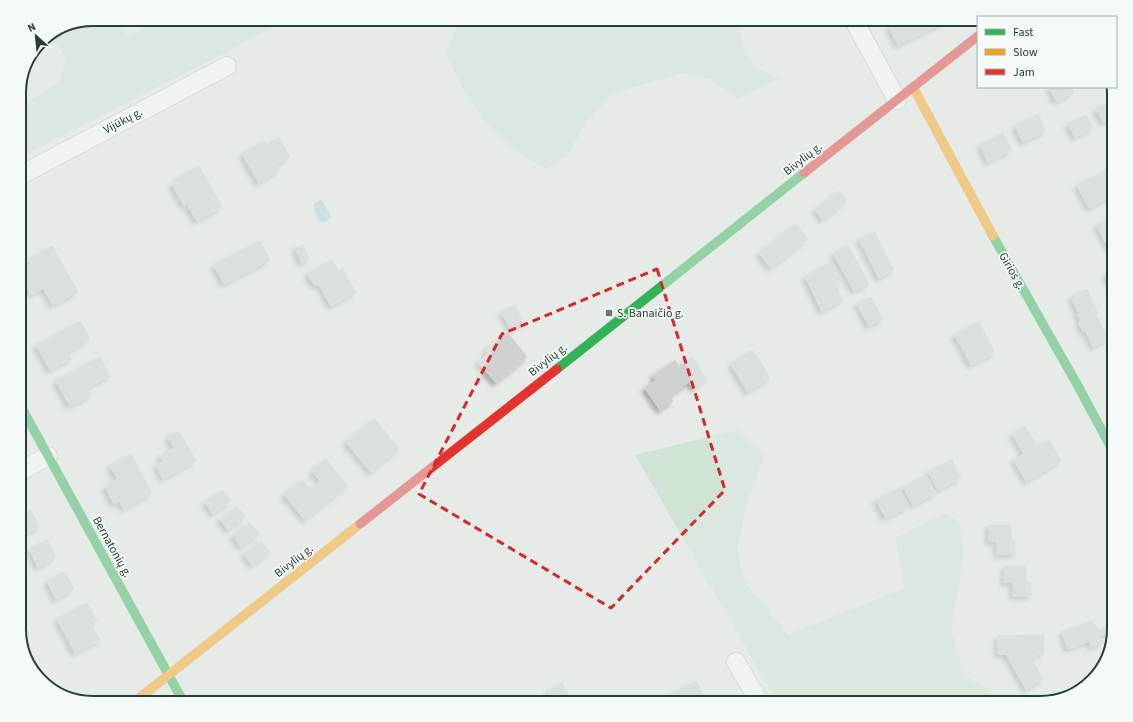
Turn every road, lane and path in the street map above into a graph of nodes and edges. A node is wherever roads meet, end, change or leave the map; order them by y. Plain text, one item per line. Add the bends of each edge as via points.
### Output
1 (857, 26) edge
2 (977, 37) edge
3 (227, 66) dead end
4 (913, 87) junction
5 (897, 100) junction
6 (26, 172) edge
7 (26, 416) edge
8 (1107, 440) edge
9 (48, 456) junction
10 (26, 468) edge
11 (736, 662) dead end
12 (168, 675) junction
13 (142, 696) edge
14 (180, 696) edge
15 (756, 696) edge

1 - 5 street
2 - 4 street, Bivylių g.
3 - 6 street, Vijūkų g.
4 - 5 street, Bivylių g.
4 - 8 street, Girios g. via 979,212
5 - 12 street, Bivylių g.
7 - 9 street, Bernatonių g.
9 - 10 street
9 - 12 street, Bernatonių g.
11 - 15 street
12 - 13 street, Bivylių g.
12 - 14 street, Bernatonių g.

